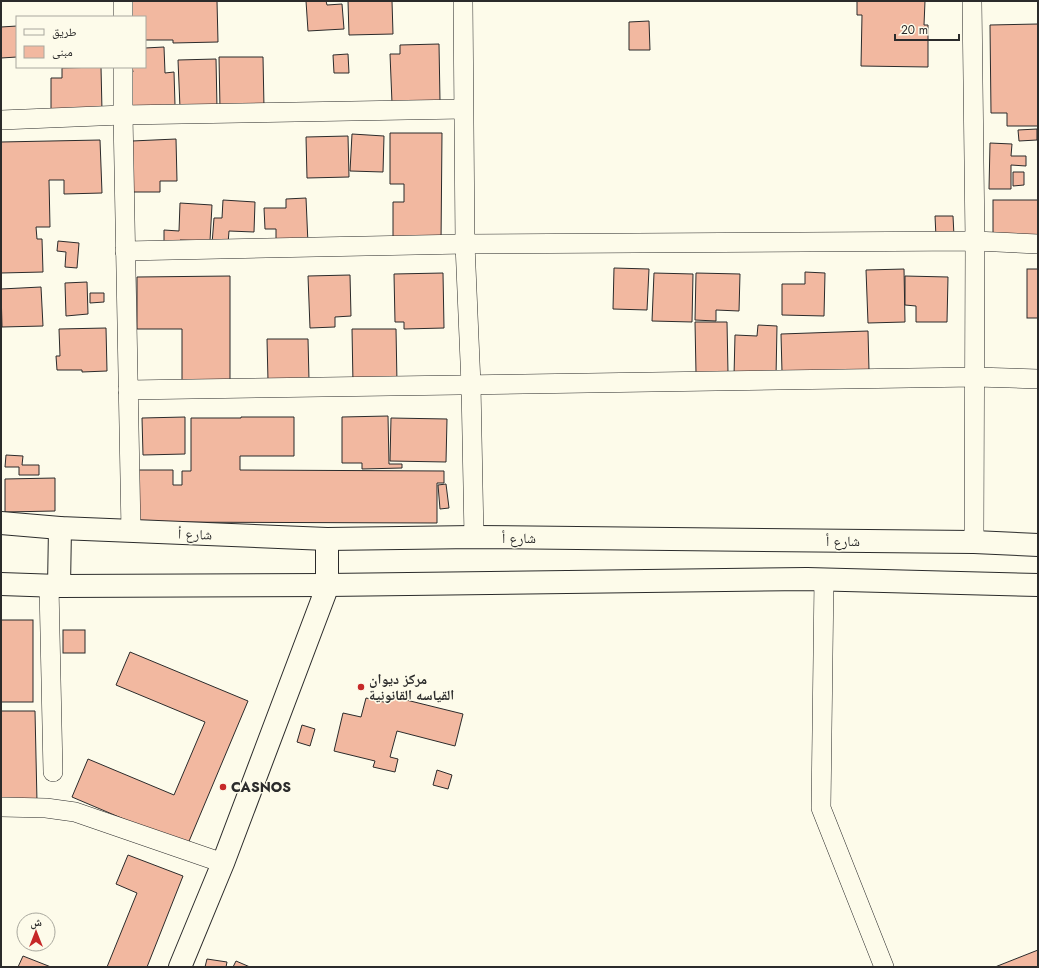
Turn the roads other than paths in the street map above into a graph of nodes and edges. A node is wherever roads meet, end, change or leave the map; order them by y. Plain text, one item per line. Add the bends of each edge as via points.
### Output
1 (123, 1) edge
2 (463, 1) edge
3 (972, 1) edge
4 (123, 16) edge
5 (123, 68) edge
6 (463, 109) junction
7 (123, 115) junction
8 (1, 120) edge
9 (975, 241) junction
10 (465, 244) junction
11 (1038, 244) edge
12 (125, 251) junction
13 (975, 377) junction
14 (1038, 379) edge
15 (471, 384) junction
16 (128, 390) junction
17 (1, 523) edge
18 (60, 528) junction
19 (131, 531) junction
20 (474, 537) junction
21 (327, 539) junction
22 (974, 542) junction
23 (1038, 545) edge
24 (824, 579) junction
25 (1, 584) edge
26 (327, 585) junction
27 (1038, 585) edge
28 (54, 586) junction
29 (54, 772) dead end
30 (1, 807) edge
31 (223, 863) junction
32 (180, 967) edge
33 (884, 967) edge

1 - 4 street
2 - 6 street
3 - 9 street
5 - 7 street
6 - 7 street
6 - 10 street
7 - 8 street
7 - 12 street
9 - 10 street
9 - 11 street
9 - 13 street
10 - 12 street
10 - 15 street
12 - 16 street
13 - 14 street
13 - 15 street
13 - 22 street
15 - 16 street
15 - 20 street
16 - 19 street
17 - 18 street, شارع أ
18 - 19 street, شارع أ
18 - 28 street
19 - 21 street, شارع أ
20 - 21 street, شارع أ
20 - 22 street, شارع أ
21 - 26 street
22 - 23 street, شارع أ
24 - 26 street
24 - 27 street
24 - 33 street via 821,808
25 - 28 street
26 - 28 street
26 - 31 street
28 - 29 street
30 - 31 street via 46,808 75,812
31 - 32 street

